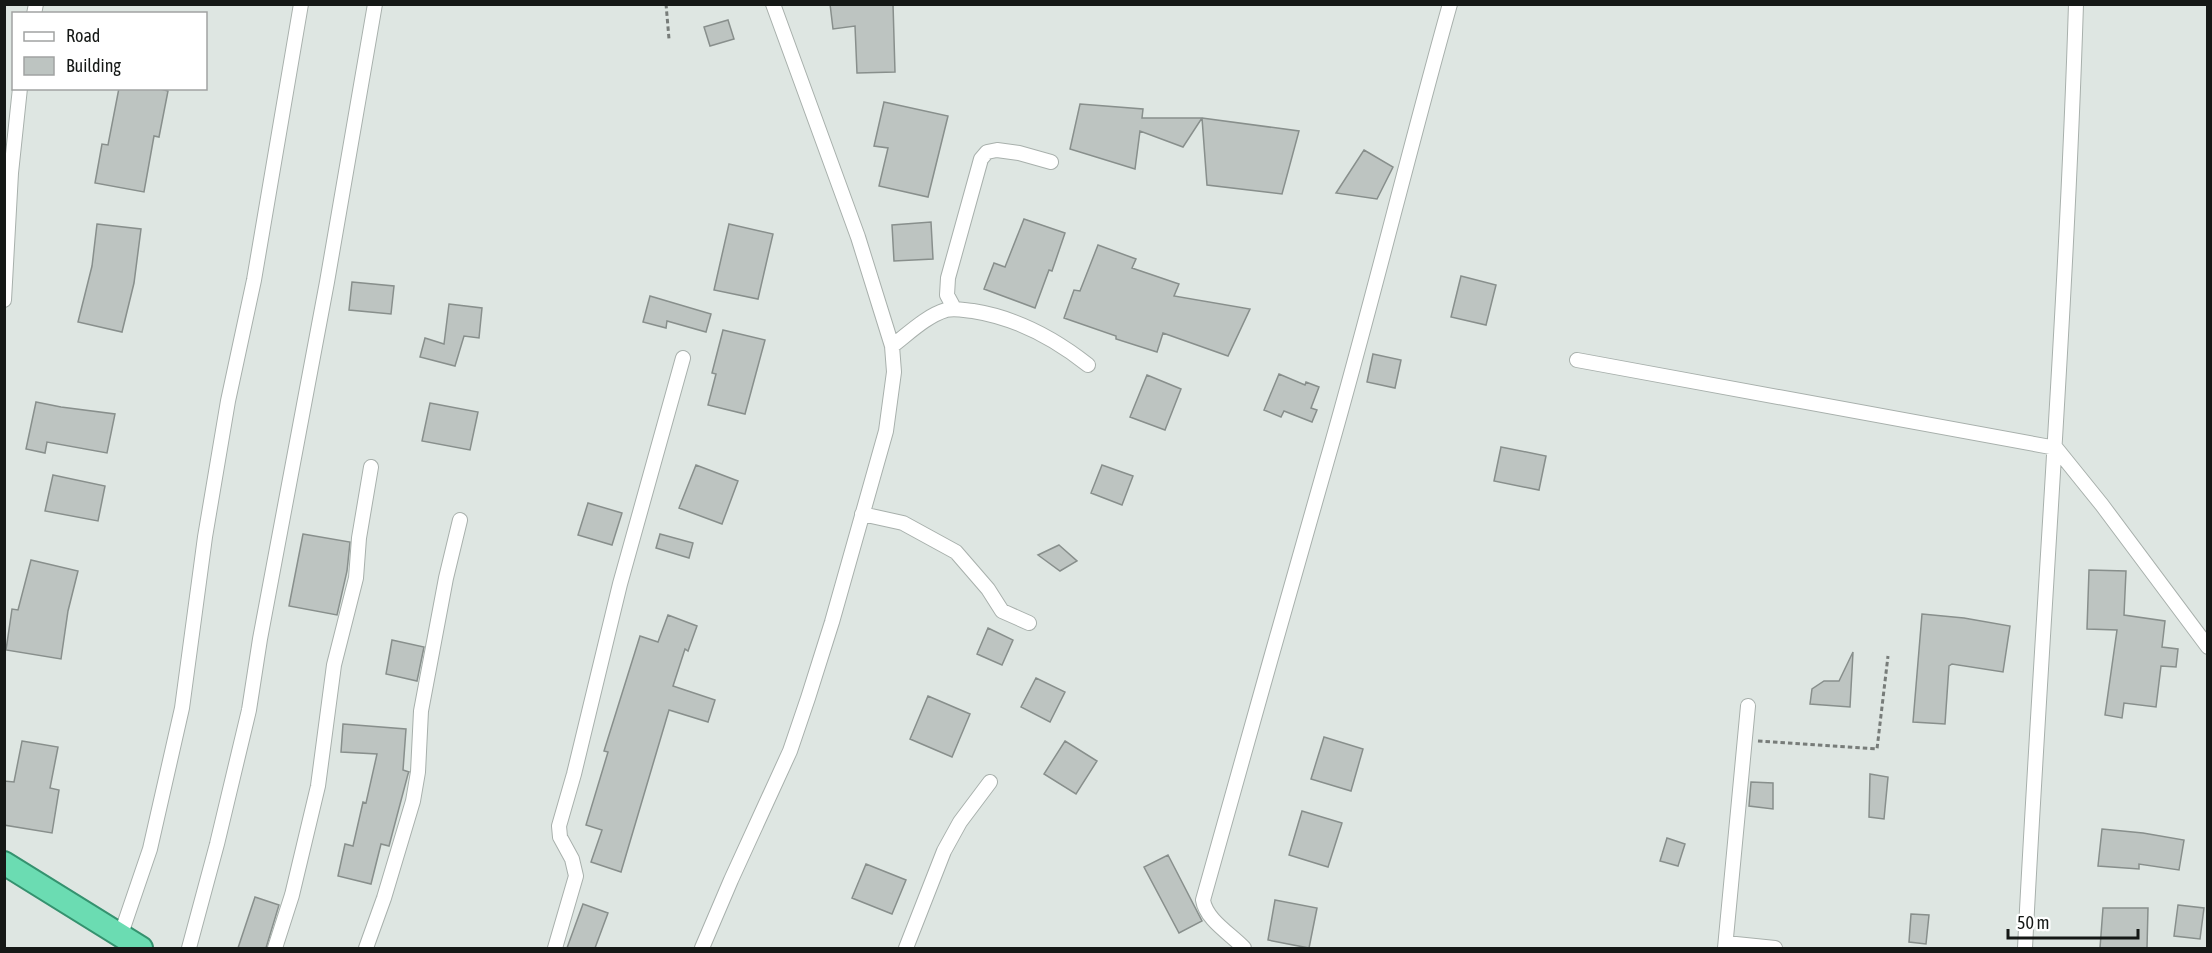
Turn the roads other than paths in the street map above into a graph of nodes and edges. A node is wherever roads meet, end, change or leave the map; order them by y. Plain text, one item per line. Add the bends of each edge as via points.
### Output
1 (302, 4) edge
2 (375, 4) edge
3 (773, 4) edge
4 (1450, 4) edge
5 (2076, 4) edge
6 (20, 90) edge
7 (1051, 162) dead end
8 (4, 300) edge
9 (954, 308) junction
10 (892, 346) junction
11 (683, 358) dead end
12 (1577, 360) dead end
13 (1088, 365) dead end
14 (2056, 448) junction
15 (371, 467) dead end
16 (862, 514) junction
17 (460, 520) dead end
18 (1029, 624) dead end
19 (2208, 647) edge
20 (1748, 706) dead end
21 (990, 782) dead end
22 (4, 863) edge
23 (121, 934) junction
24 (1725, 946) edge
25 (141, 948) edge
26 (189, 948) edge
27 (275, 948) edge
28 (366, 948) edge
29 (555, 948) edge
30 (702, 948) edge
31 (906, 948) edge
32 (1244, 948) edge
33 (1775, 948) edge
34 (2025, 948) edge

1 - 23 street via 254,280 228,401 182,708 150,849
2 - 26 street via 249,710
3 - 10 street via 858,237
4 - 32 street via 1203,900 1214,921
5 - 14 street
6 - 8 street
7 - 9 street via 997,150 987,152 981,159 948,278 947,295
9 - 10 street via 927,320
9 - 13 street via 1011,320 1067,348
10 - 16 street via 894,372 886,431
11 - 29 street via 620,584 559,826 576,876
12 - 14 street
14 - 19 street
14 - 34 street via 2046,557
15 - 27 street via 356,578 334,665 318,786
16 - 18 street via 903,523 956,552 1002,611
16 - 30 street via 790,752
17 - 28 street via 422,711 413,801
20 - 24 street
21 - 31 street via 944,851
22 - 23 highway
23 - 25 highway
24 - 33 street

